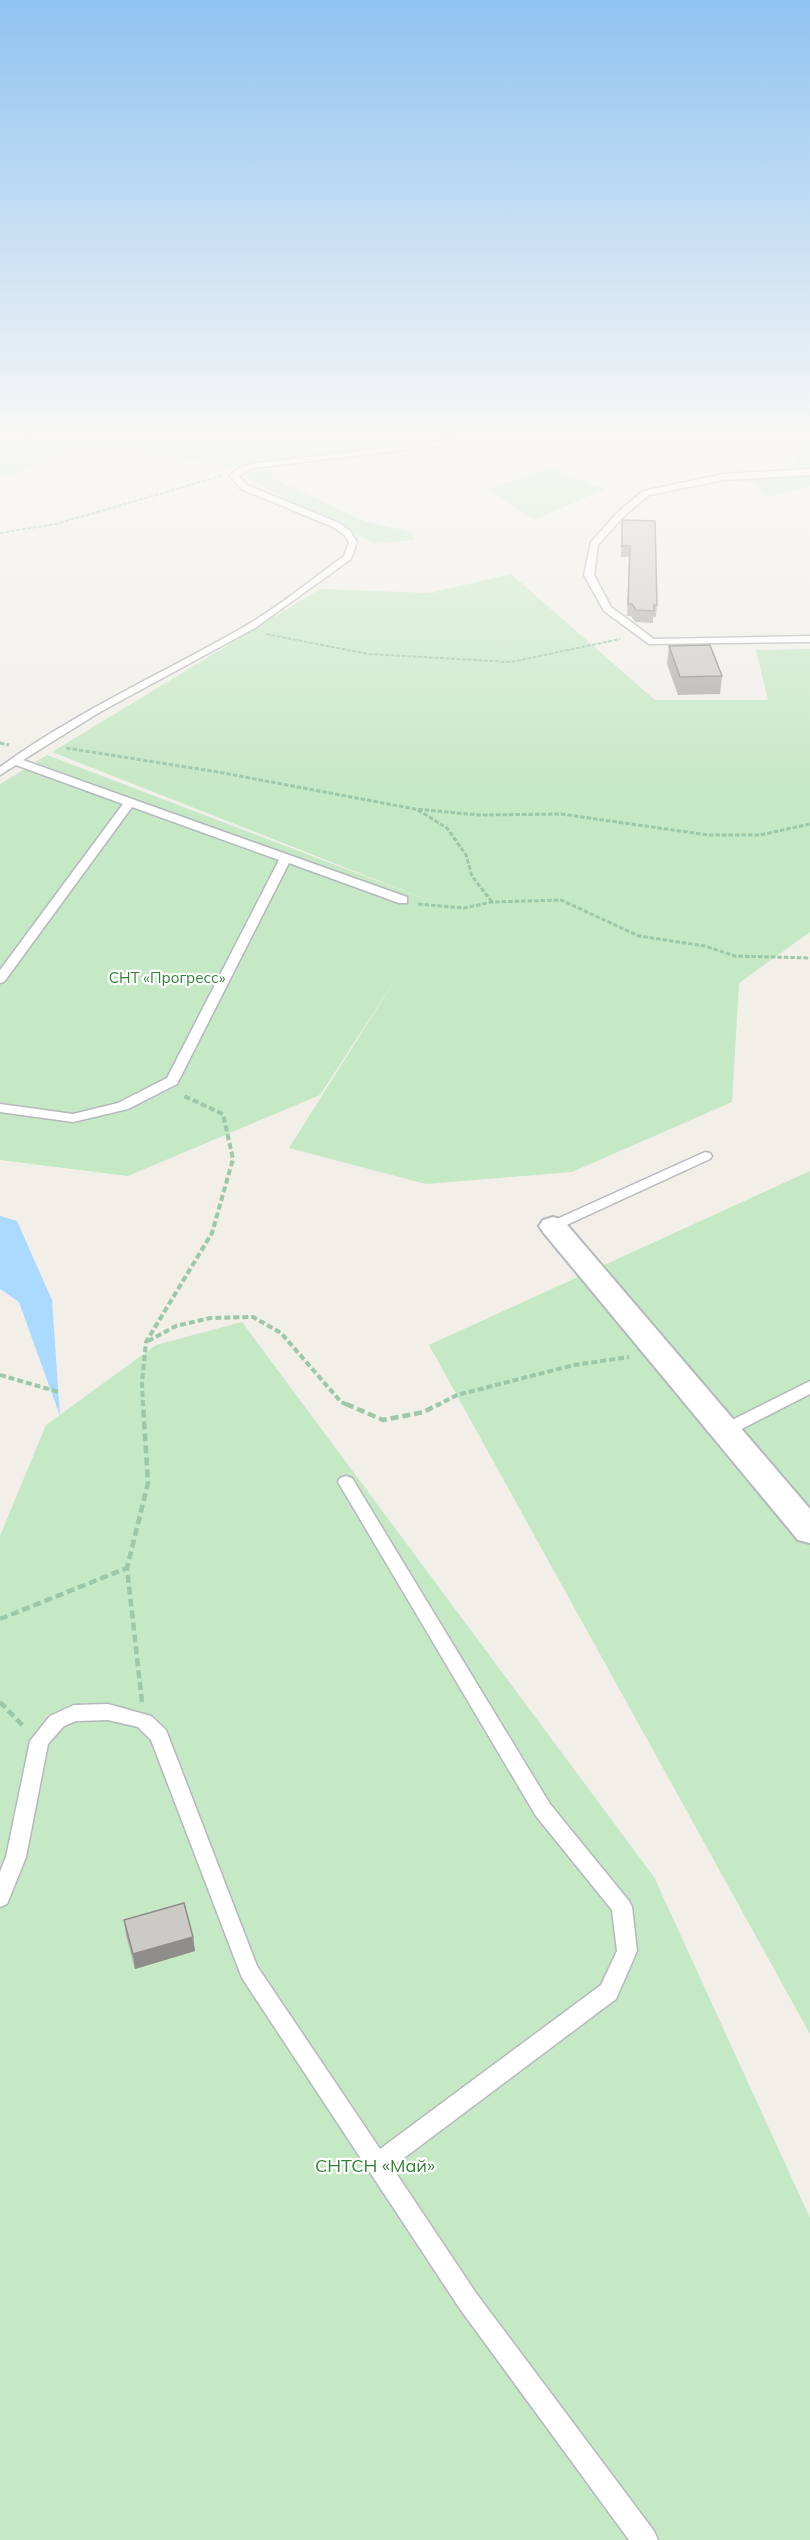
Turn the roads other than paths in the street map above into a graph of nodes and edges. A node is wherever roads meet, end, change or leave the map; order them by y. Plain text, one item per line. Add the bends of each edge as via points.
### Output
1 (349, 556) edge
2 (592, 556) edge
3 (810, 639) edge
4 (15, 761) junction
5 (0, 771) edge
6 (131, 801) junction
7 (286, 858) junction
8 (403, 900) road end
9 (0, 979) edge
10 (0, 1108) edge
11 (705, 1156) dead end
12 (553, 1226) joint
13 (810, 1387) edge
14 (724, 1431) junction
15 (346, 1482) dead end
16 (810, 1531) edge
17 (0, 1898) edge
18 (378, 2164) junction
19 (645, 2540) edge

1 - 4 lane via 252,626 96,711
2 - 3 lane via 589,575 607,609 652,642
4 - 5 lane
4 - 6 lane
6 - 7 lane
6 - 9 lane
7 - 8 lane
7 - 10 lane via 172,1081 123,1106 73,1118
11 - 12 lane
12 - 14 street
13 - 14 lane
14 - 16 street
15 - 18 lane via 543,1810 622,1907 627,1951 609,1992
17 - 18 lane via 16,1857 39,1742 57,1721 74,1713 108,1712 144,1721 159,1736 249,1971
18 - 19 lane via 468,2301

